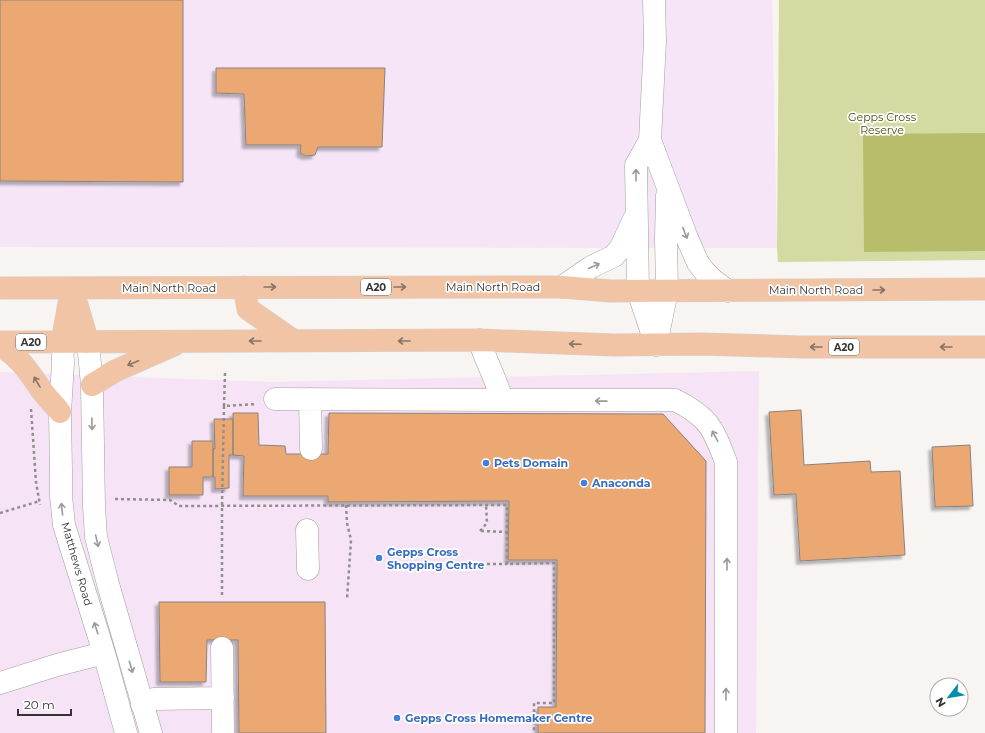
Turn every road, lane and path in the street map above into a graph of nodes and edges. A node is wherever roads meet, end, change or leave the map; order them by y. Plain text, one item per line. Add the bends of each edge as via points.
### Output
1 (654, 0) edge
2 (650, 140) junction
3 (667, 183) junction
4 (636, 212) junction
5 (244, 287) junction
6 (562, 287) junction
7 (0, 288) edge
8 (72, 288) junction
9 (985, 290) edge
10 (638, 291) junction
11 (668, 291) junction
12 (728, 291) junction
13 (479, 340) junction
14 (294, 341) junction
15 (62, 342) junction
16 (88, 342) junction
17 (182, 342) junction
18 (0, 343) edge
19 (656, 345) junction
20 (985, 347) edge
21 (225, 373) dead end
22 (92, 385) junction
23 (275, 400) joint
24 (310, 400) junction
25 (502, 400) junction
26 (224, 406) junction
27 (60, 412) junction
28 (311, 448) dead end
29 (115, 499) dead end
30 (40, 501) dead end
31 (222, 505) junction
32 (346, 505) junction
33 (486, 505) junction
34 (0, 514) edge
35 (307, 530) dead end
36 (507, 532) junction
37 (481, 564) dead end
38 (507, 564) junction
39 (308, 569) dead end
40 (222, 594) dead end
41 (347, 599) dead end
42 (222, 648) dead end
43 (104, 653) junction
44 (0, 684) edge
45 (223, 698) junction
46 (142, 705) junction
47 (223, 732) dead end
48 (126, 733) edge
49 (151, 733) edge
50 (534, 733) edge
51 (726, 733) edge

1 - 2 street
2 - 3 street
4 -> 2 street via 636,165
3 - 11 street
3 -> 12 street via 698,263 713,280
6 -> 4 street via 591,266 614,256 622,247
4 - 10 street
5 -> 6 highway, Main North Road / A20
5 - 8 highway, Main North Road / A20
5 - 14 highway via 248,309
6 - 10 highway, Main North Road / A20 via 610,292
7 - 8 highway, Main North Road / A20
8 - 15 highway
8 - 16 highway
12 -> 9 highway, Main North Road / A20
10 - 11 highway, Main North Road / A20
10 - 19 street
11 - 12 highway, Main North Road / A20
11 - 19 street
13 -> 14 highway, A20
19 -> 13 highway, A20
13 - 25 street
14 -> 17 highway, A20
15 - 16 highway, A20
15 - 18 highway, A20
15 - 27 street, Matthews Road
16 - 17 highway, A20
16 - 22 street
17 -> 22 highway via 115,371
27 -> 18 highway via 33,375
20 -> 19 highway, A20
21 - 26 path
22 -> 46 street via 96,537
23 - 24 street
23 - 26 path via 269,404
24 - 25 street
24 - 28 street
51 -> 25 street via 726,462 716,436 705,420 675,400
26 - 31 path
43 -> 27 street, Matthews Road via 64,525
29 - 31 path via 170,500 180,506
30 - 34 path
31 - 32 path
31 - 40 path
32 - 33 path
32 - 41 path via 351,540
33 - 36 path via 506,505
33 - 36 path via 487,523 480,531
35 - 39 street
36 - 38 path
37 - 38 path
38 - 50 path via 554,563 554,703 534,703
42 - 45 street
43 - 44 street
43 - 48 street, Matthews Road
45 - 46 street via 154,699
45 - 47 street
46 - 49 street

